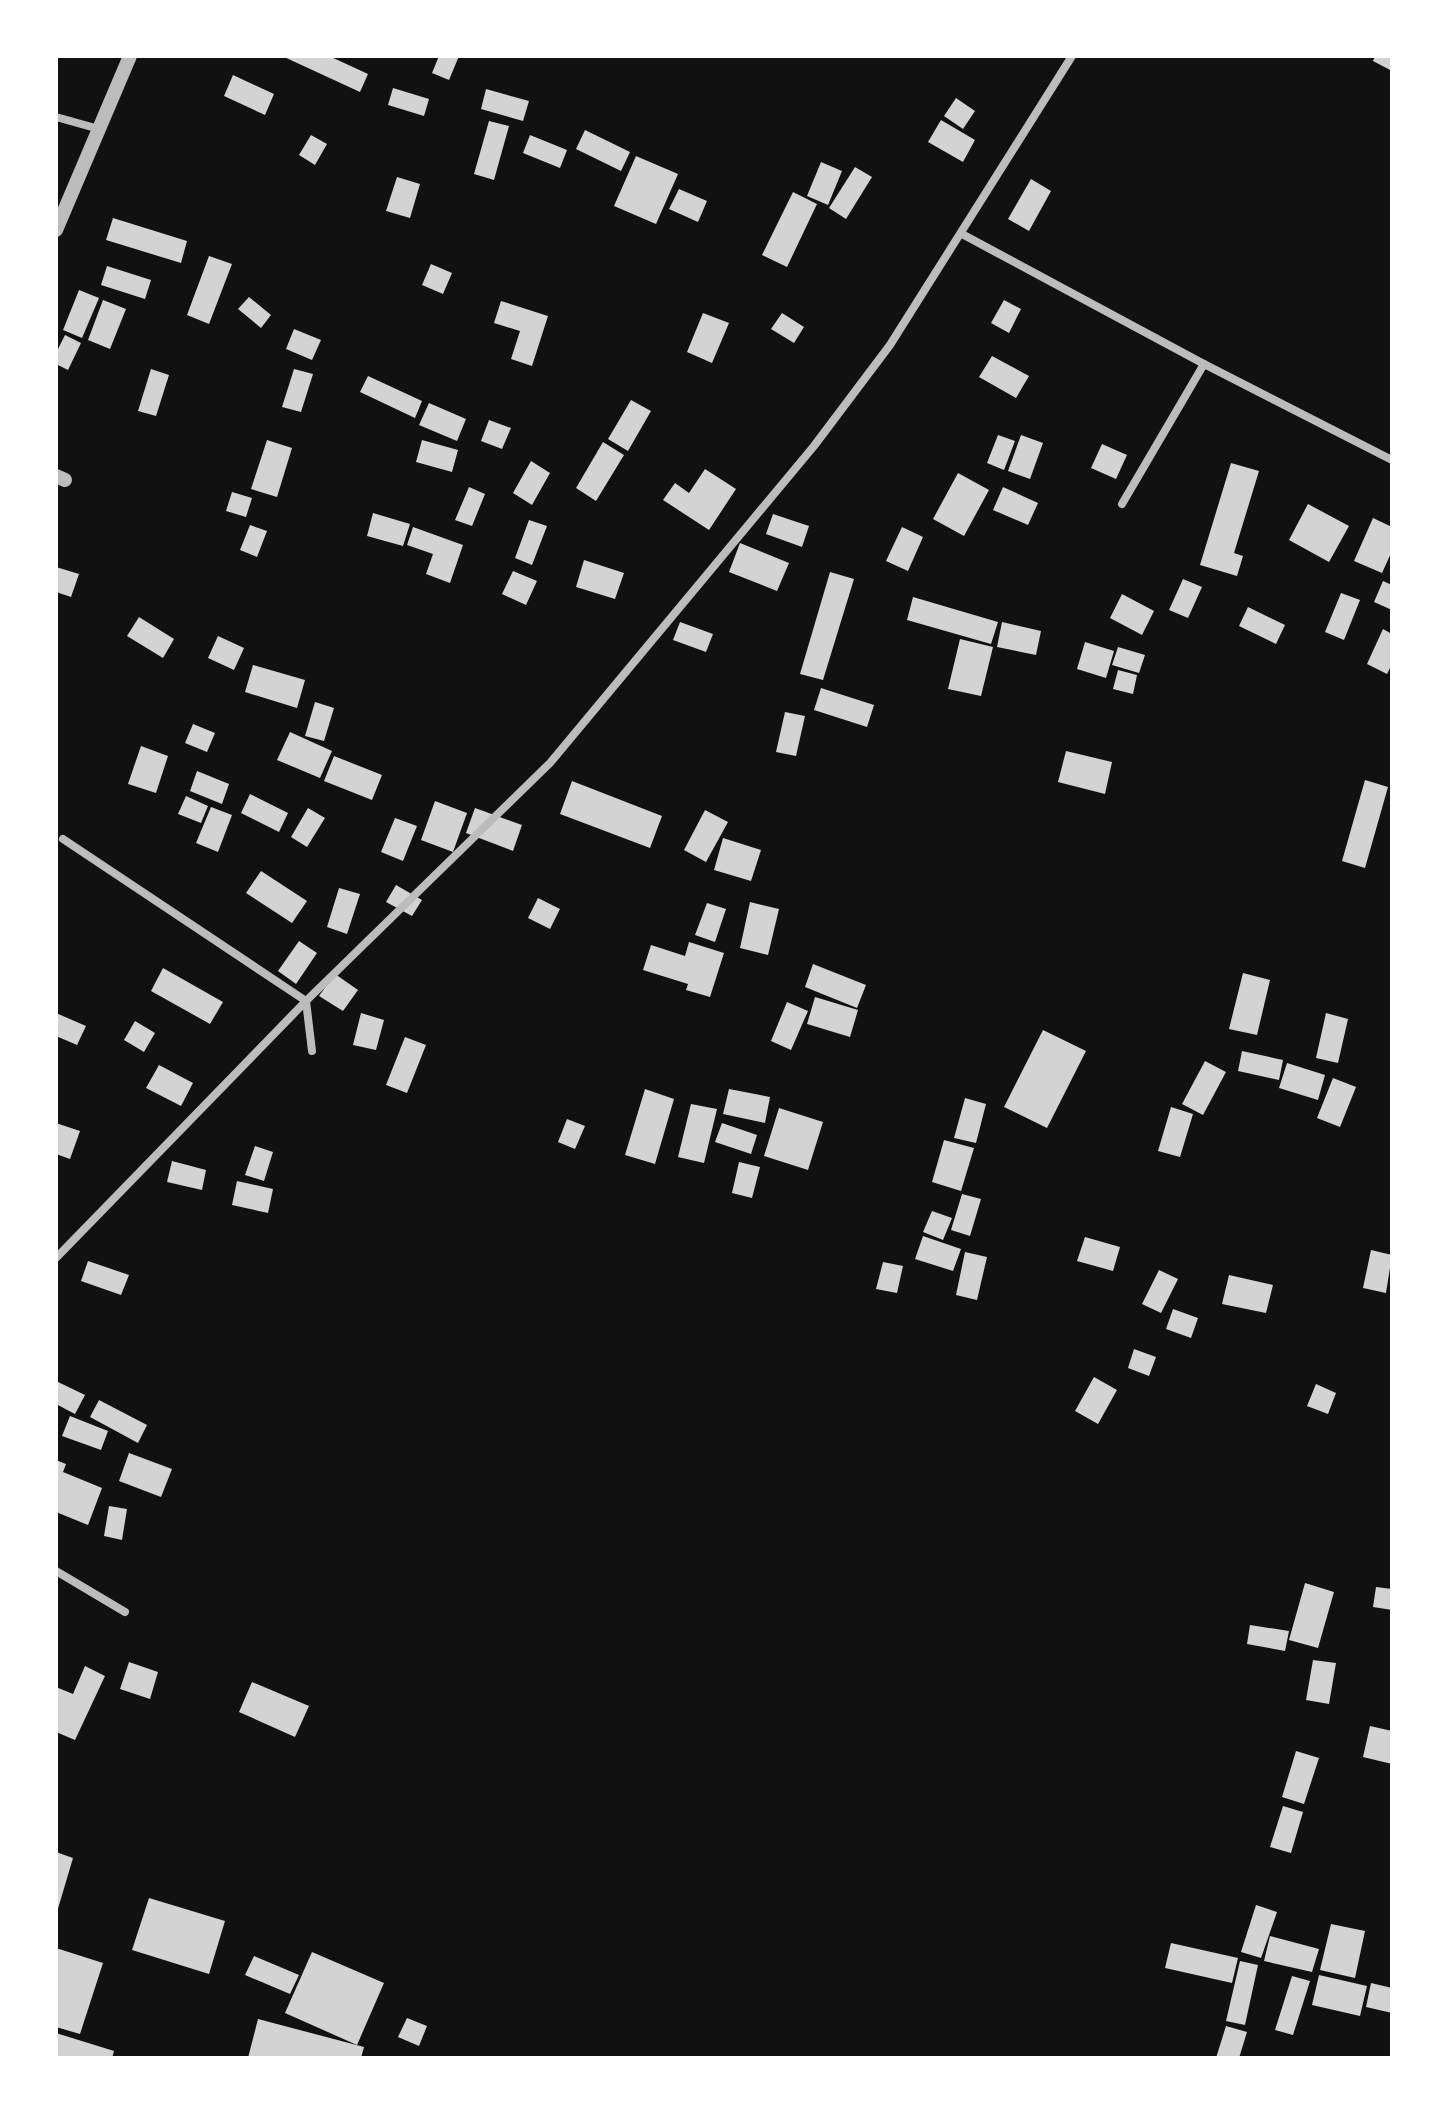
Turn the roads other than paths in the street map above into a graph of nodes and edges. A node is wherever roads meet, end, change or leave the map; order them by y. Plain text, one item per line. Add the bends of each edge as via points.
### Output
1 (130, 56) edge
2 (1072, 56) edge
3 (56, 117) edge
4 (99, 129) junction
5 (56, 230) edge
6 (962, 234) junction
7 (1204, 364) junction
8 (1392, 460) edge
9 (1122, 504) dead end
10 (63, 839) dead end
11 (306, 1001) junction
12 (312, 1051) dead end
13 (56, 1258) edge
14 (56, 1571) edge
15 (125, 1612) dead end

1 - 4 street
2 - 6 street
3 - 4 street
4 - 5 street
6 - 7 street
6 - 11 street via 890,345 814,446 550,763
7 - 8 street
7 - 9 street
10 - 11 street
11 - 12 street
11 - 13 street
14 - 15 street

